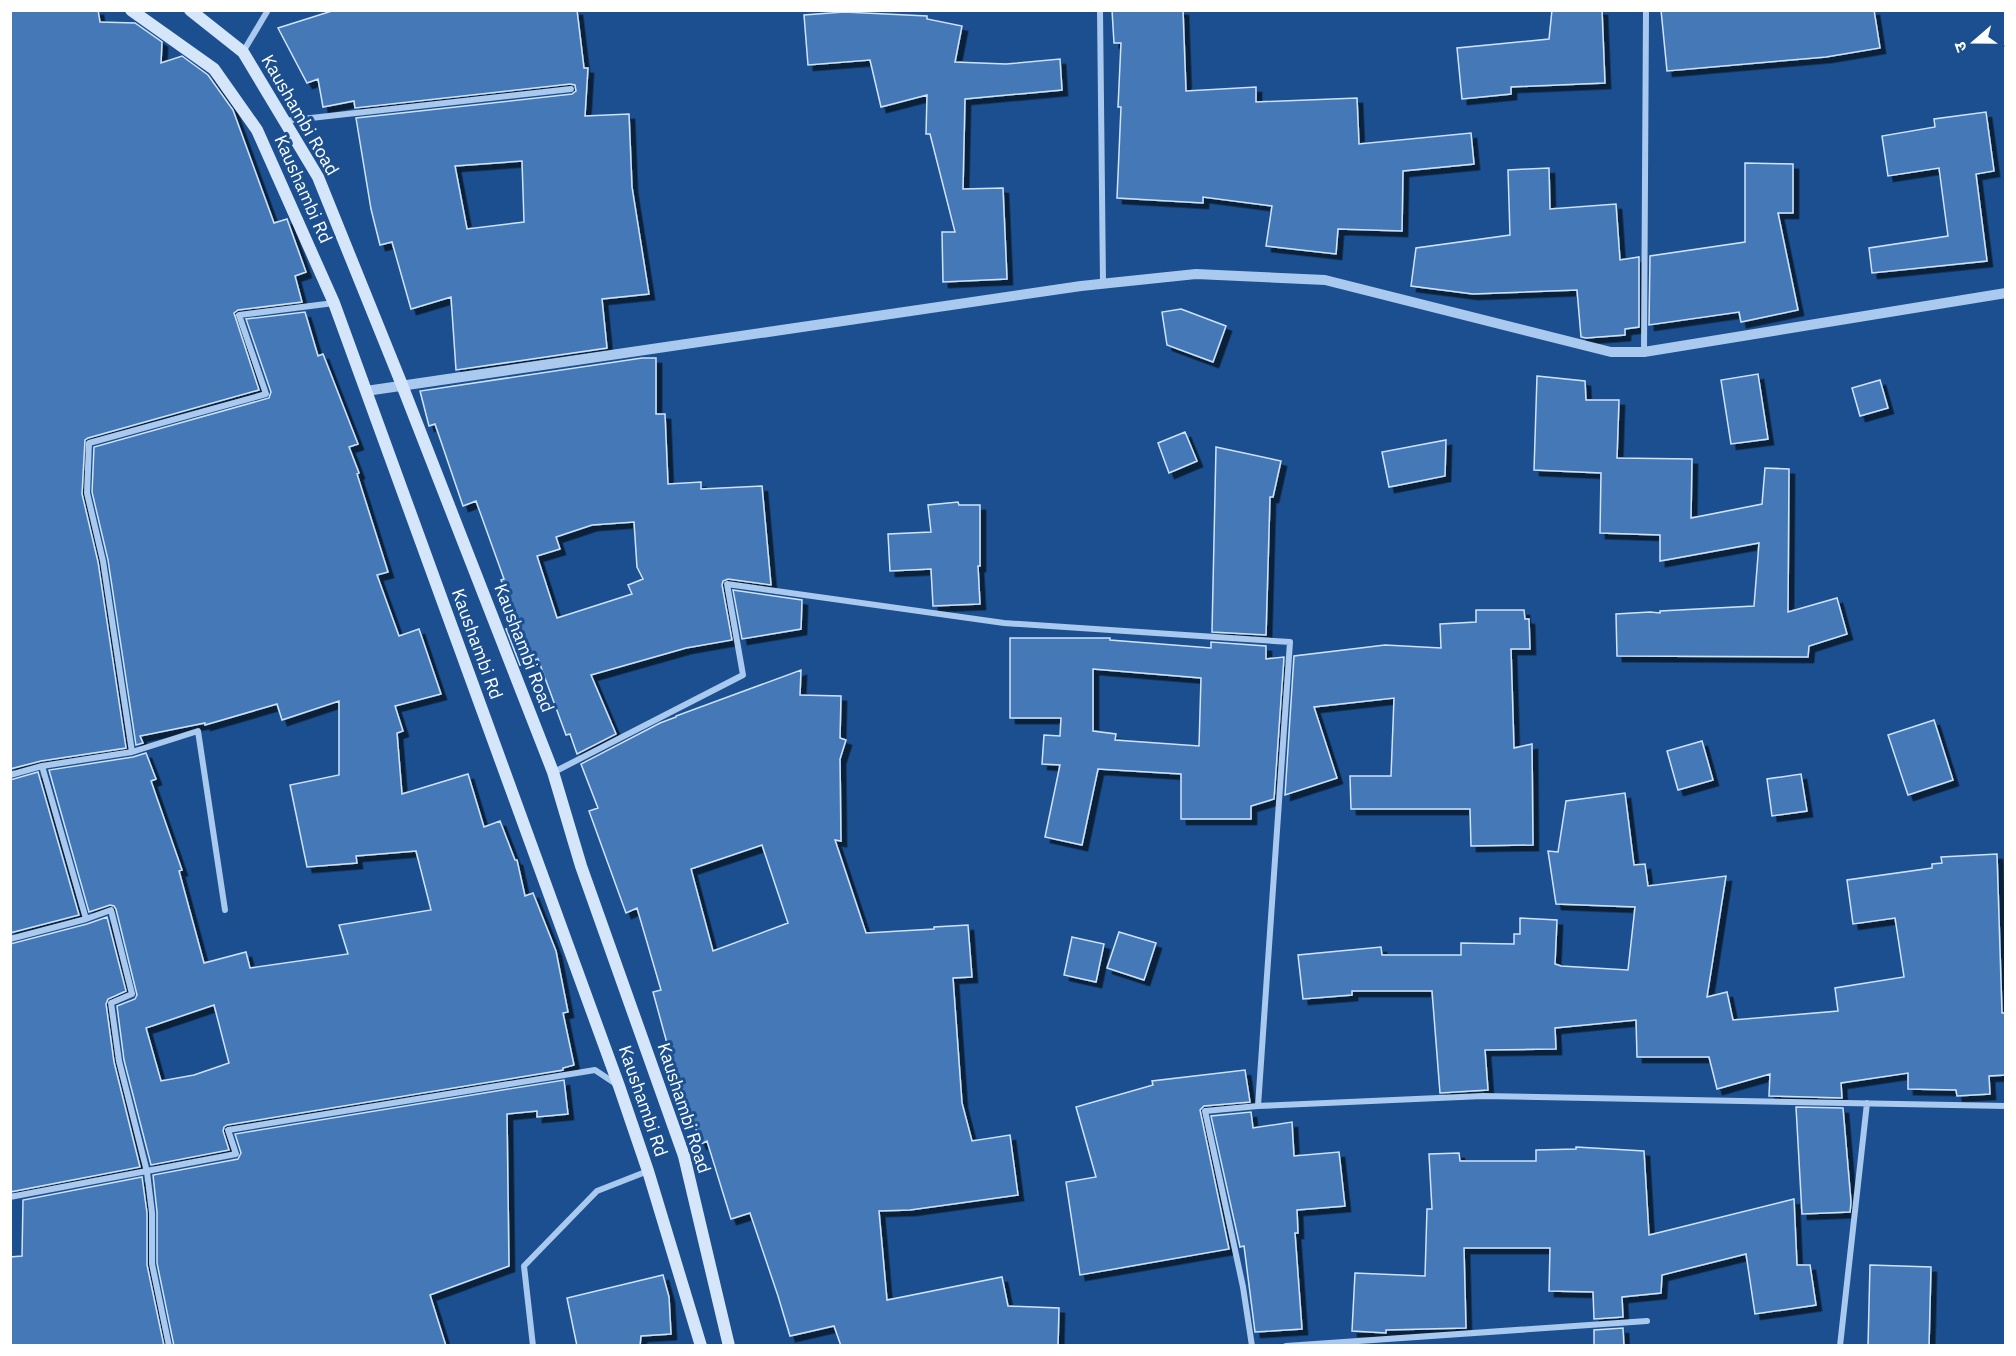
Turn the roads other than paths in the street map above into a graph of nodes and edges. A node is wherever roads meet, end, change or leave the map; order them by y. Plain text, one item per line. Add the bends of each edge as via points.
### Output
1 (130, 10) edge
2 (190, 10) edge
3 (268, 10) edge
4 (1100, 10) edge
5 (1646, 10) edge
6 (243, 52) junction
7 (572, 89) dead end
8 (284, 121) junction
9 (1102, 283) junction
10 (2006, 293) edge
11 (334, 303) junction
12 (1644, 351) junction
13 (402, 385) junction
14 (366, 391) junction
15 (132, 752) junction
16 (42, 766) junction
17 (553, 772) junction
18 (10, 775) edge
19 (225, 910) dead end
20 (86, 919) junction
21 (10, 939) edge
22 (619, 1086) junction
23 (1867, 1103) junction
24 (1258, 1106) junction
25 (2006, 1106) edge
26 (648, 1171) junction
27 (147, 1172) junction
28 (10, 1197) edge
29 (1647, 1321) dead end
30 (169, 1346) edge
31 (533, 1346) edge
32 (701, 1346) edge
33 (729, 1346) edge
34 (1252, 1346) edge
35 (1286, 1346) edge
36 (1840, 1346) edge

1 - 11 main road, Kaushambi Rd via 214,69 245,112 257,130
2 - 6 main road, Kaushambi Road
3 - 6 street
4 - 9 street
5 - 12 street
6 - 8 main road, Kaushambi Road
7 - 8 street
8 - 13 main road, Kaushambi Road via 318,177
9 - 12 street via 1196,274 1325,280 1611,352
9 - 13 street
10 - 12 street
11 - 14 main road, Kaushambi Rd
11 - 15 street via 239,315 266,394 89,443 87,493 103,561
13 - 14 street
13 - 17 main road, Kaushambi Road
14 - 22 main road, Kaushambi Rd
15 - 16 street
15 - 19 street via 198,731
16 - 18 street
16 - 20 street
17 - 24 street via 743,675 727,584 1004,623 1290,642
17 - 33 main road, Kaushambi Road via 581,866 684,1156
20 - 21 street
20 - 27 street via 111,910 132,994 111,1003 119,1060
22 - 26 main road, Kaushambi Rd
22 - 27 street via 595,1070 228,1130 236,1154
23 - 24 street via 1483,1095
23 - 25 street
23 - 36 street
24 - 34 street via 1205,1111
26 - 31 street via 597,1191 524,1266
26 - 32 main road, Kaushambi Rd
27 - 28 street
27 - 30 street via 152,1264
29 - 35 street

